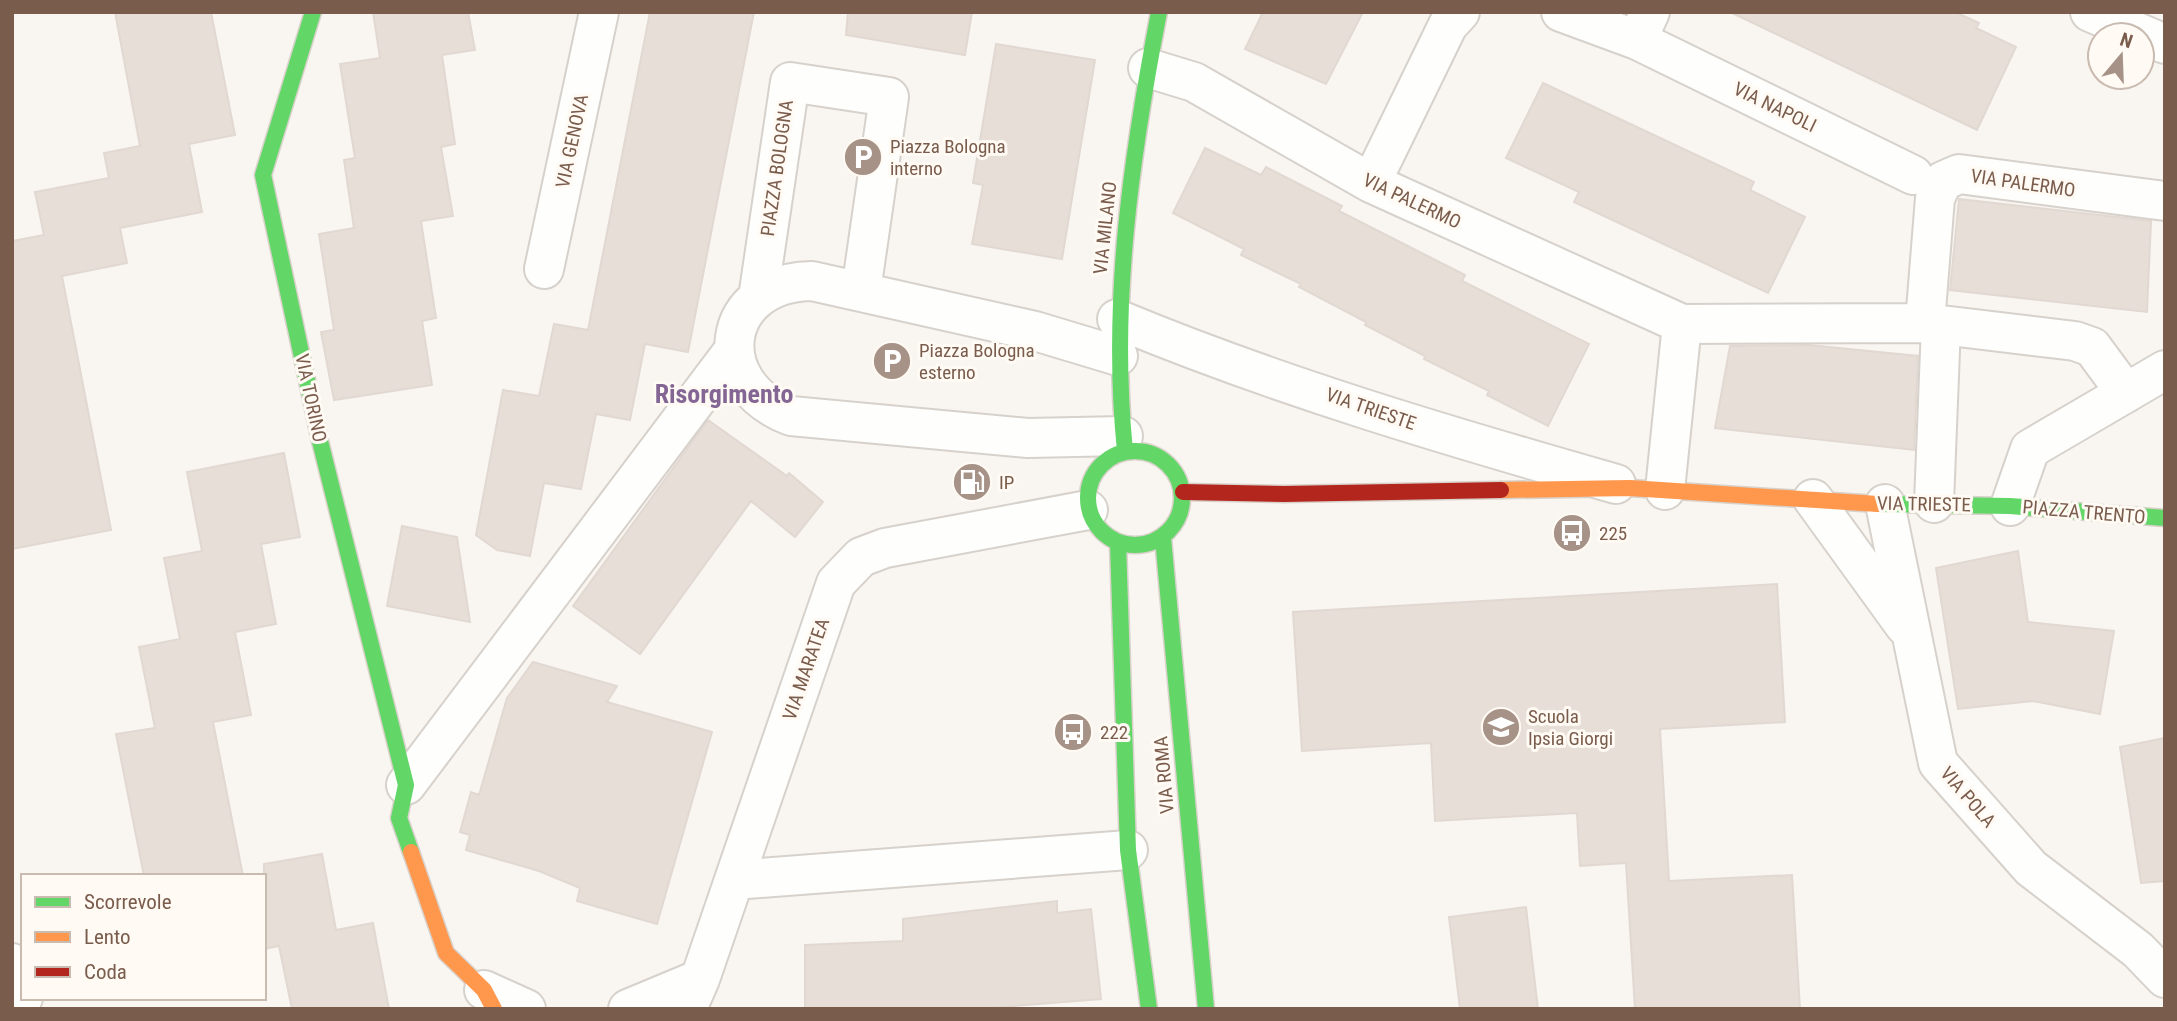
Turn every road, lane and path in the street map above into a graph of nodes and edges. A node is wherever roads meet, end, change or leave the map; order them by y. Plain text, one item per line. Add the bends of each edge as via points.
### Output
1 (313, 12) edge
2 (599, 12) edge
3 (1159, 12) edge
4 (1460, 12) edge
5 (1562, 12) edge
6 (2090, 12) edge
7 (1643, 26) edge
8 (2164, 51) edge
9 (1148, 68) junction
10 (1913, 175) dead end
11 (1371, 183) junction
12 (2165, 201) edge
13 (544, 269) dead end
14 (861, 292) junction
15 (758, 298) junction
16 (1682, 324) junction
17 (1933, 324) junction
18 (1117, 338) junction
19 (734, 350) junction
20 (2165, 370) edge
21 (2126, 393) junction
22 (1124, 443) junction
23 (1647, 489) junction
24 (1184, 492) junction
25 (1813, 499) junction
26 (1934, 503) junction
27 (1885, 504) junction
28 (2010, 506) junction
29 (1088, 510) junction
30 (2165, 518) edge
31 (1164, 538) junction
32 (1118, 543) junction
33 (1912, 636) junction
34 (406, 785) junction
35 (1128, 850) junction
36 (734, 880) junction
37 (12, 963) edge
38 (2165, 978) edge
39 (21, 992) edge
40 (693, 994) edge
41 (489, 999) edge
42 (526, 1009) edge
43 (628, 1009) edge
44 (1149, 1009) edge
45 (1206, 1009) edge

1 - 34 street, VIA TORINO via 263,175 320,441
2 - 13 street, VIA GENOVA
3 - 9 street, VIA MILANO
4 - 11 street via 1448,26
5 - 7 street, VIA NAPOLI
6 - 8 street
7 - 10 street, VIA NAPOLI
9 - 11 street, VIA PALERMO via 1194,82
9 - 18 street, VIA MILANO via 1134,159
11 - 16 street, VIA PALERMO
12 - 17 street, VIA PALERMO via 1959,174 1943,181 1935,198
14 - 15 street, PIAZZA BOLOGNA via 789,281
14 - 15 street, PIAZZA BOLOGNA via 889,97 790,82
14 - 18 street, PIAZZA BOLOGNA via 1035,331
15 - 19 street, PIAZZA BOLOGNA via 738,327
16 - 17 street, VIA PALERMO
16 - 23 street
17 - 21 street, VIA PALERMO via 2075,341 2092,347
17 - 26 street, VIA PALERMO
18 - 22 street, VIA MILANO
18 - 23 street, VIA TRIESTE via 1171,342 1471,442
19 - 22 street via 751,393 791,416
19 - 34 street, VIA TORINO
20 - 21 street, PIAZZA TRENTO
21 - 28 street, PIAZZA TRENTO via 2030,449
22 - 24 street via 1151,452 1173,467
22 - 29 street via 1094,473 1087,491
23 - 24 street, VIA TRIESTE
23 - 25 street, VIA TRIESTE
24 - 31 street via 1179,518
25 - 27 street, VIA TRIESTE
25 - 33 street
26 - 27 street, VIA TRIESTE
26 - 28 street, VIA TRIESTE
27 - 33 street, VIA POLA
28 - 30 street, PIAZZA TRENTO
29 - 32 street via 1100,530
29 - 36 street, VIA MARATEA via 885,548 862,557 836,583
31 - 32 street via 1142,546
31 - 45 street, VIA ROMA
32 - 35 street, VIA ROMA
33 - 38 street, VIA POLA via 1938,764 2031,868 2138,950
34 - 41 street, VIA TORINO via 399,818 446,953
35 - 36 street
35 - 44 street, VIA ROMA
36 - 40 street, VIA MARATEA
37 - 39 street
40 - 43 street
41 - 42 street

